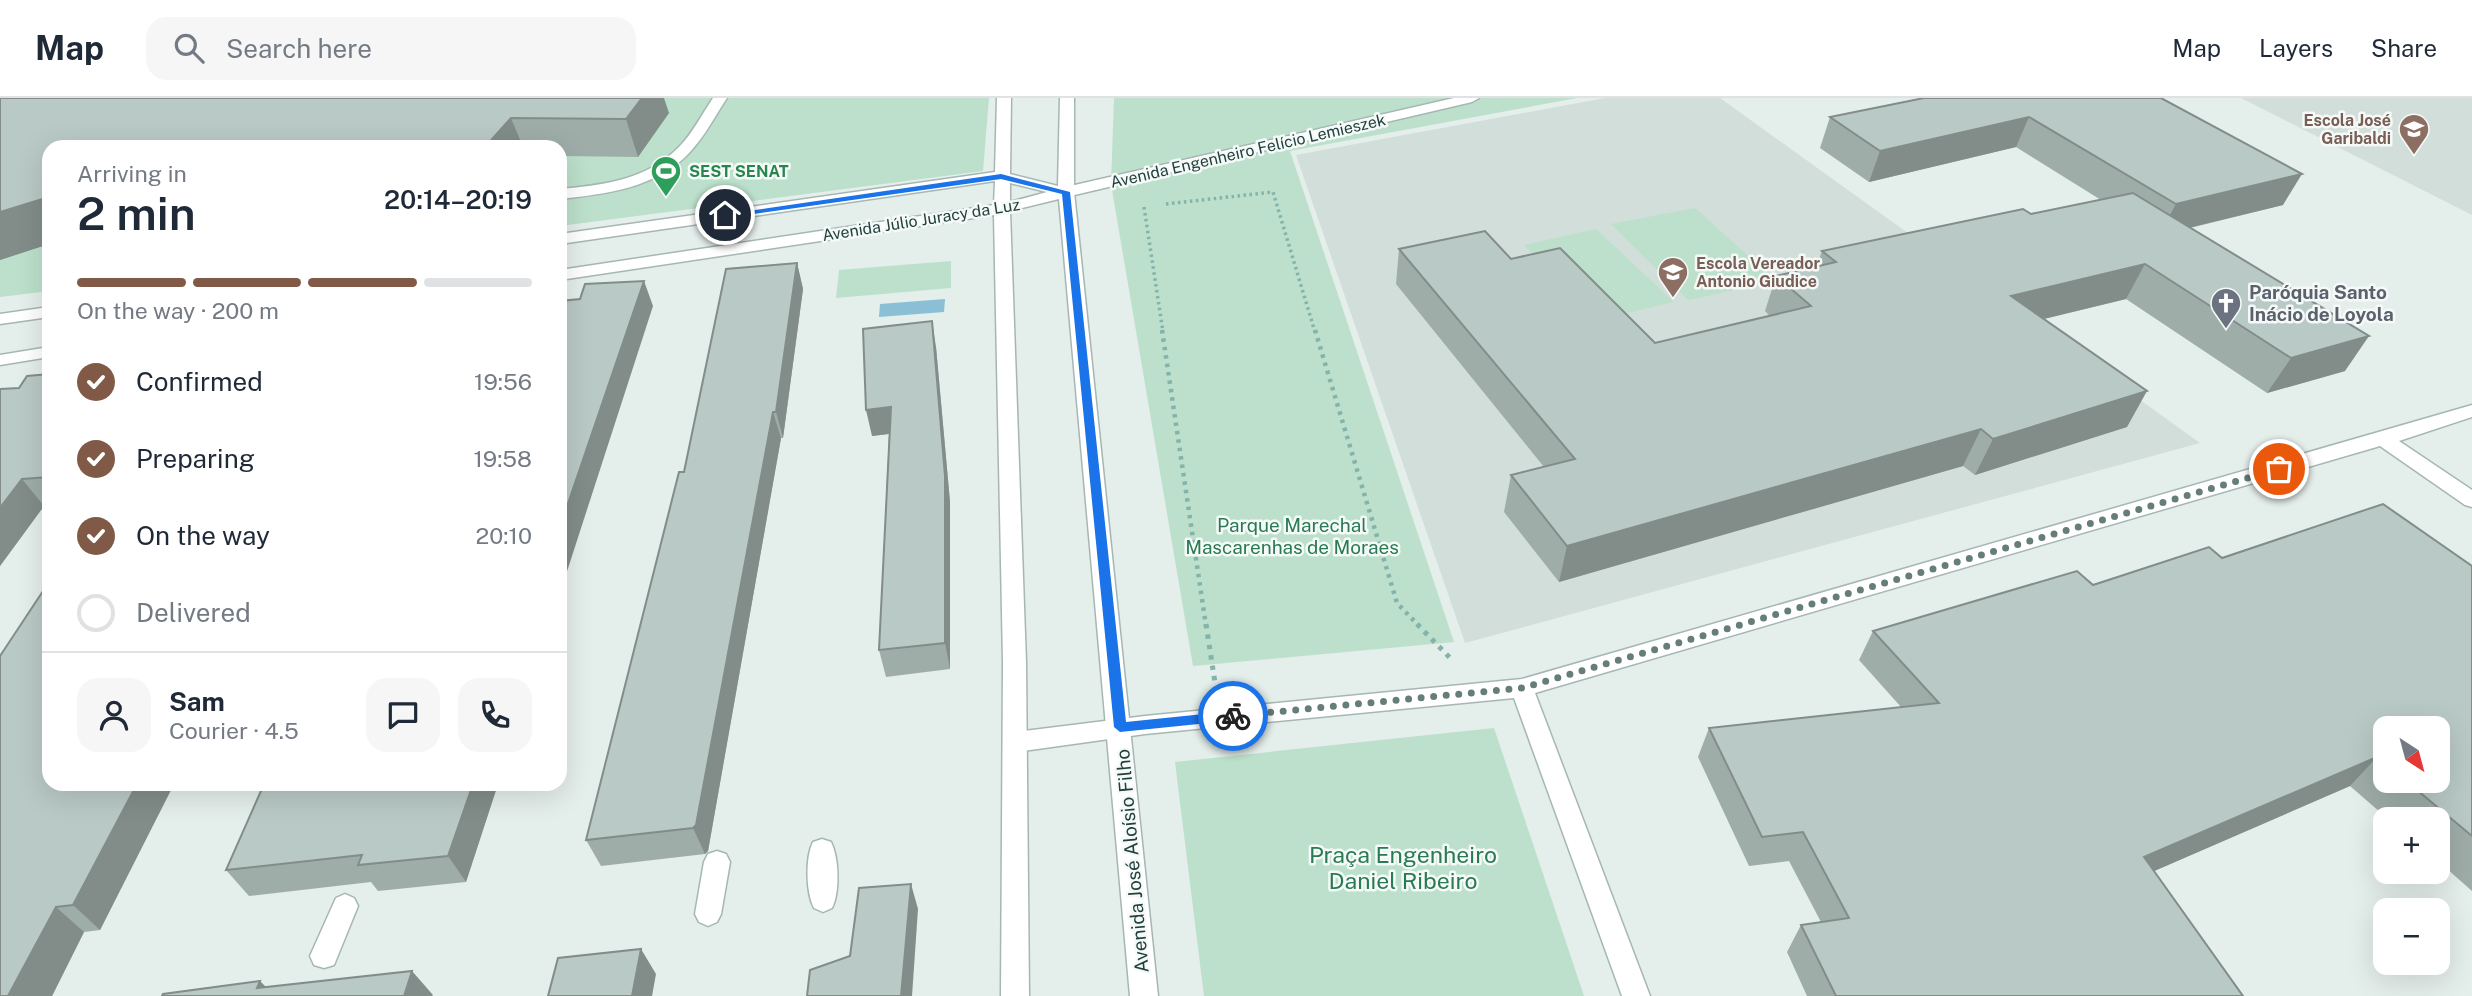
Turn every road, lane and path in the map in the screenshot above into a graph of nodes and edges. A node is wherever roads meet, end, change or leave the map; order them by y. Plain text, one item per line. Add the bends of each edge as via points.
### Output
1 (720, 98) edge
2 (1004, 98) edge
3 (1067, 98) edge
4 (1472, 98) edge
5 (1001, 176) junction
6 (1066, 192) junction
7 (567, 193) edge
8 (1001, 209) junction
9 (567, 238) edge
10 (567, 274) edge
11 (42, 313) edge
12 (0, 319) edge
13 (42, 353) edge
14 (0, 360) edge
15 (2472, 411) edge
16 (2384, 439) junction
17 (2472, 500) edge
18 (1443, 666) dead end
19 (1522, 688) junction
20 (1216, 690) dead end
21 (1120, 727) junction
22 (1016, 742) junction
23 (822, 850) dead end
24 (717, 862) dead end
25 (823, 900) dead end
26 (345, 906) dead end
27 (708, 914) dead end
28 (324, 957) dead end
29 (1015, 996) edge
30 (1144, 996) edge
31 (1636, 996) edge

1 - 7 street via 680,155 644,179 614,190
2 - 5 street
3 - 6 street, Avenida José Aloísio Filho
4 - 6 street, Avenida Engenheiro Felício Lemieszek
5 - 6 street, Avenida Júlio Juracy da Luz
5 - 8 street
5 - 9 street, Avenida Júlio Juracy da Luz
6 - 8 street, Avenida Júlio Juracy da Luz
6 - 21 street, Avenida José Aloísio Filho
8 - 10 street, Avenida Júlio Juracy da Luz
8 - 22 street
11 - 12 street
13 - 14 street
15 - 16 street
16 - 17 street
16 - 19 street
18 - 20 path via 1456,664 1397,603 1273,192 1143,207
19 - 21 street
19 - 31 street
21 - 22 street
21 - 30 street, Avenida José Aloísio Filho
22 - 29 street
23 - 25 street
24 - 27 street
26 - 28 street

